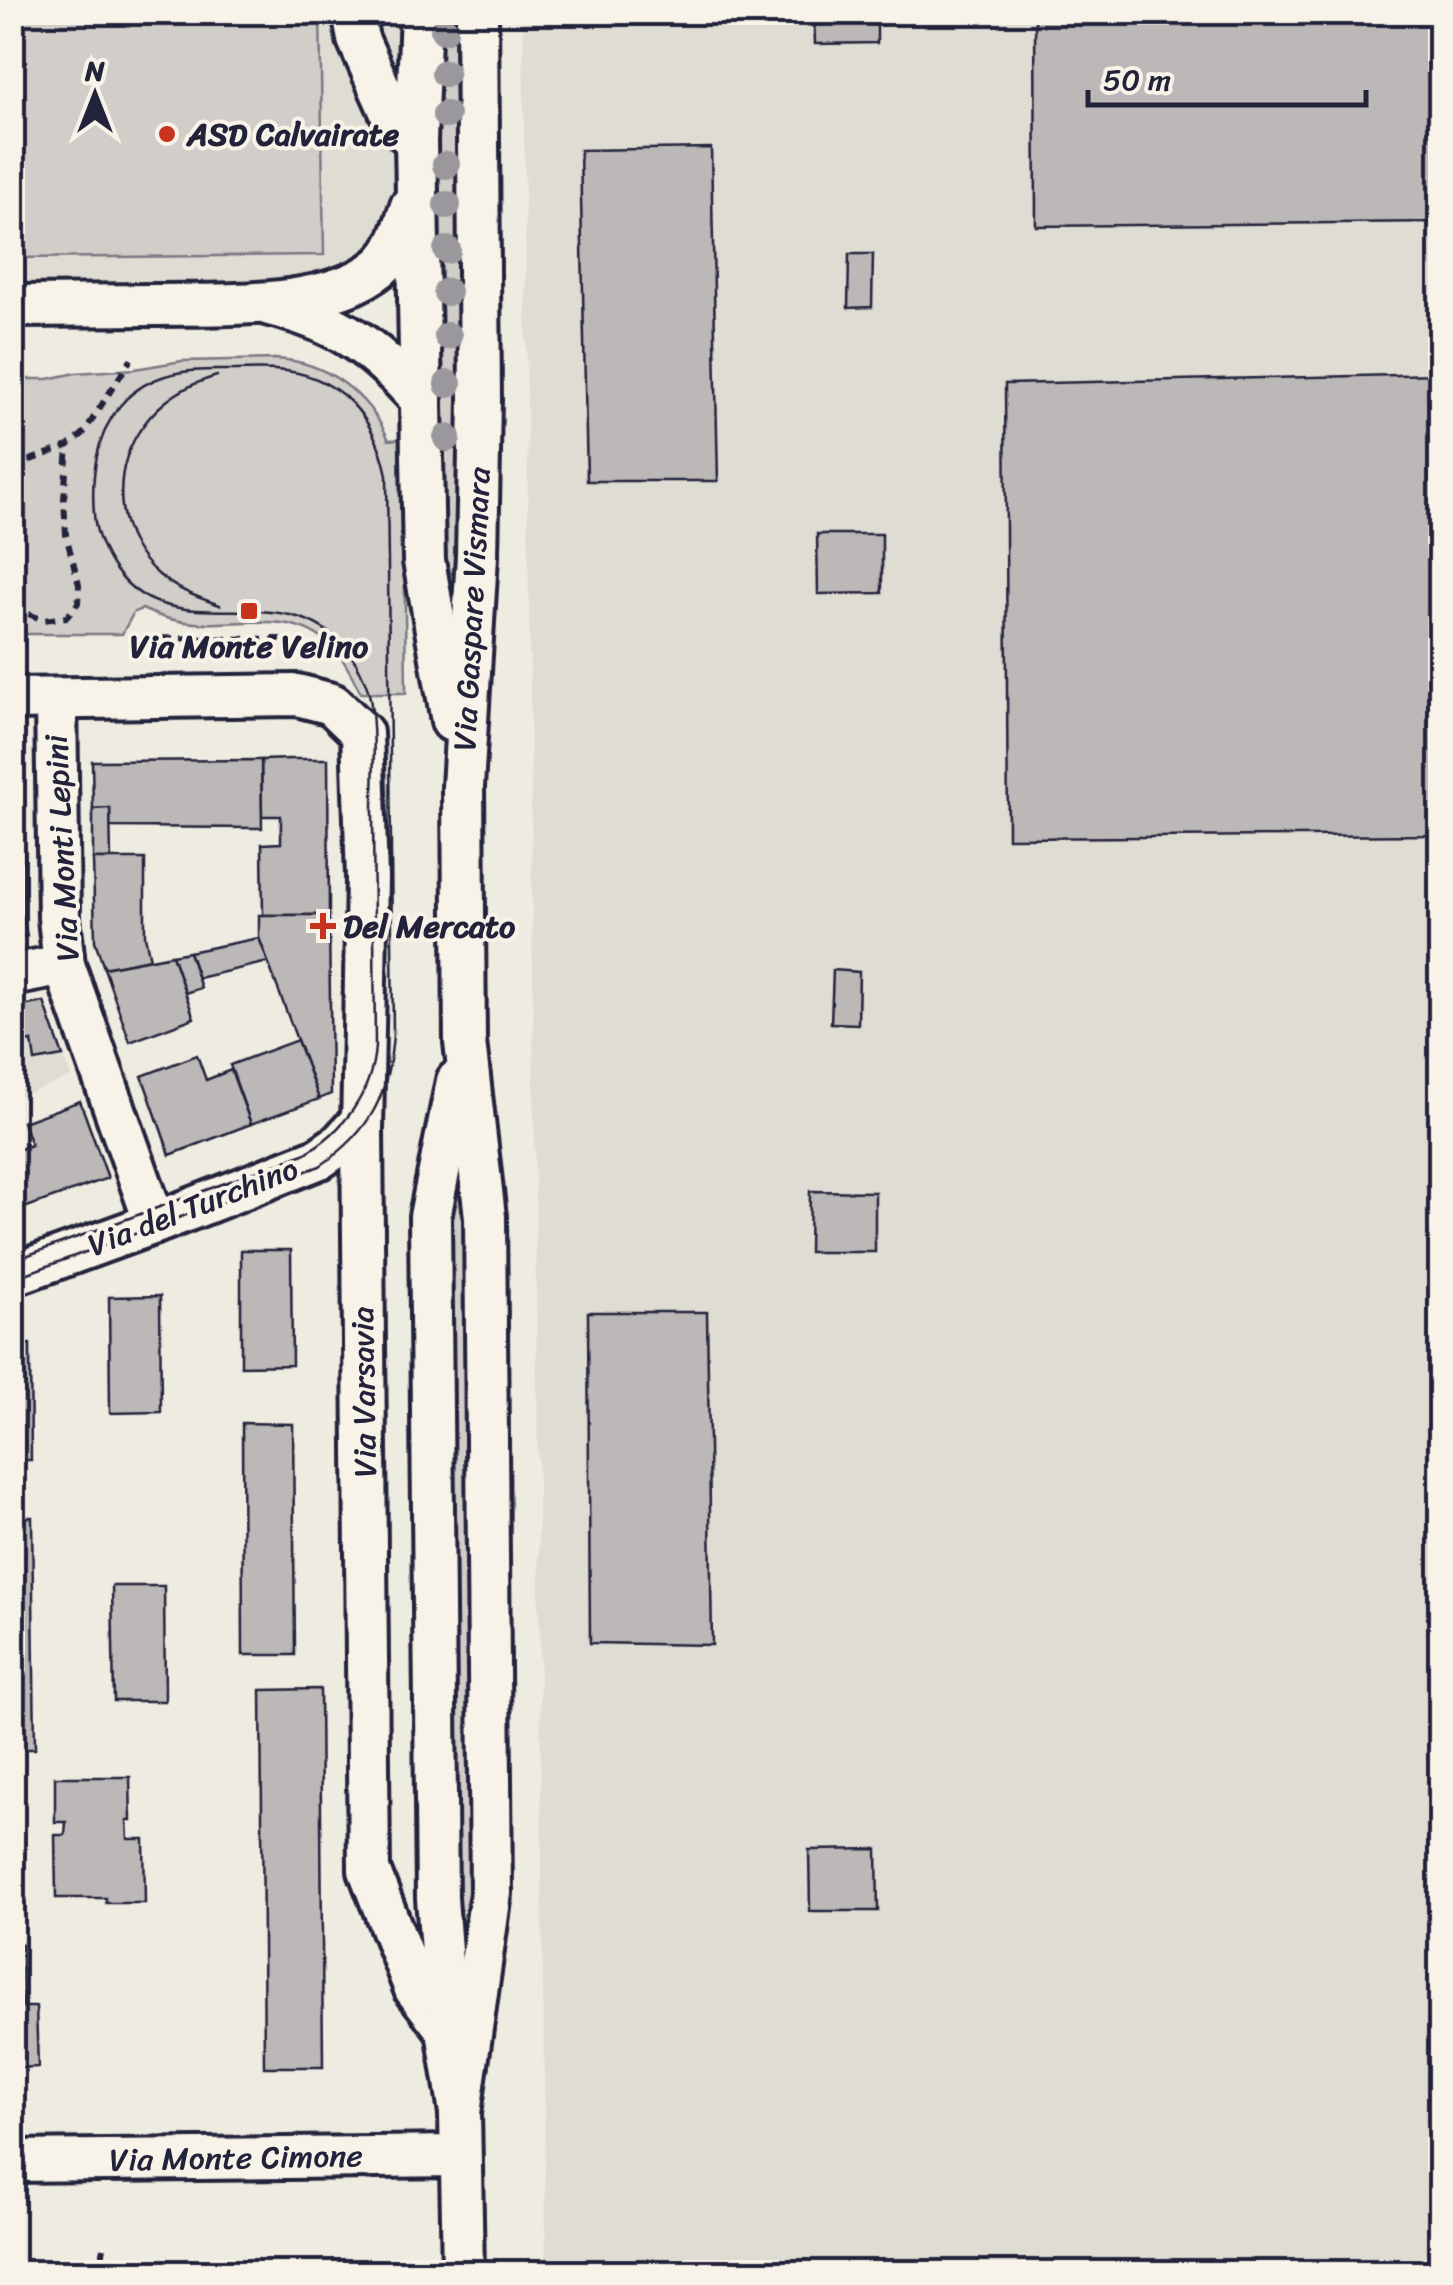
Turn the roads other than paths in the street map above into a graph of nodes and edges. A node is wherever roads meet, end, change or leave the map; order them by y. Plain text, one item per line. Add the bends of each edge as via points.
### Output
1 (353, 12) edge
2 (421, 12) edge
3 (478, 12) edge
4 (416, 141) junction
5 (418, 188) junction
6 (261, 303) junction
7 (12, 306) edge
8 (421, 400) junction
9 (12, 699) edge
10 (56, 699) junction
11 (463, 787) junction
12 (64, 966) junction
13 (12, 974) edge
14 (465, 1042) junction
15 (362, 1120) junction
16 (155, 1223) junction
17 (12, 1275) edge
18 (448, 2030) junction
19 (460, 2113) junction
20 (460, 2156) junction
21 (12, 2161) edge
22 (462, 2272) edge

1 - 4 street via 395,122
2 - 4 street, Via Gaspare Vismara
3 - 11 street, Via Gaspare Vismara via 480,419
4 - 5 street, Via Gaspare Vismara
5 - 6 street via 383,265 328,292
5 - 8 street, Via Gaspare Vismara
6 - 7 street
6 - 8 street via 352,336
8 - 11 street, Via Gaspare Vismara via 424,561
9 - 10 street
10 - 12 street, Via Monti Lepini
10 - 15 street, Via Varsavia via 297,695 332,704 362,733
11 - 14 street, Via Varsavia
12 - 13 street
12 - 16 street, Via Monti Lepini
14 - 18 street, Via Varsavia via 430,1217 437,1898
14 - 19 street, Via Varsavia via 485,1217 491,1893
15 - 16 street, Via del Turchino via 320,1158
15 - 18 street, Via Varsavia via 369,1870 414,1989
16 - 17 street, Via del Turchino
18 - 19 street, Via Varsavia
19 - 20 street, Via Varsavia
20 - 21 street, Via Monte Cimone
20 - 22 street, Via Varsavia

